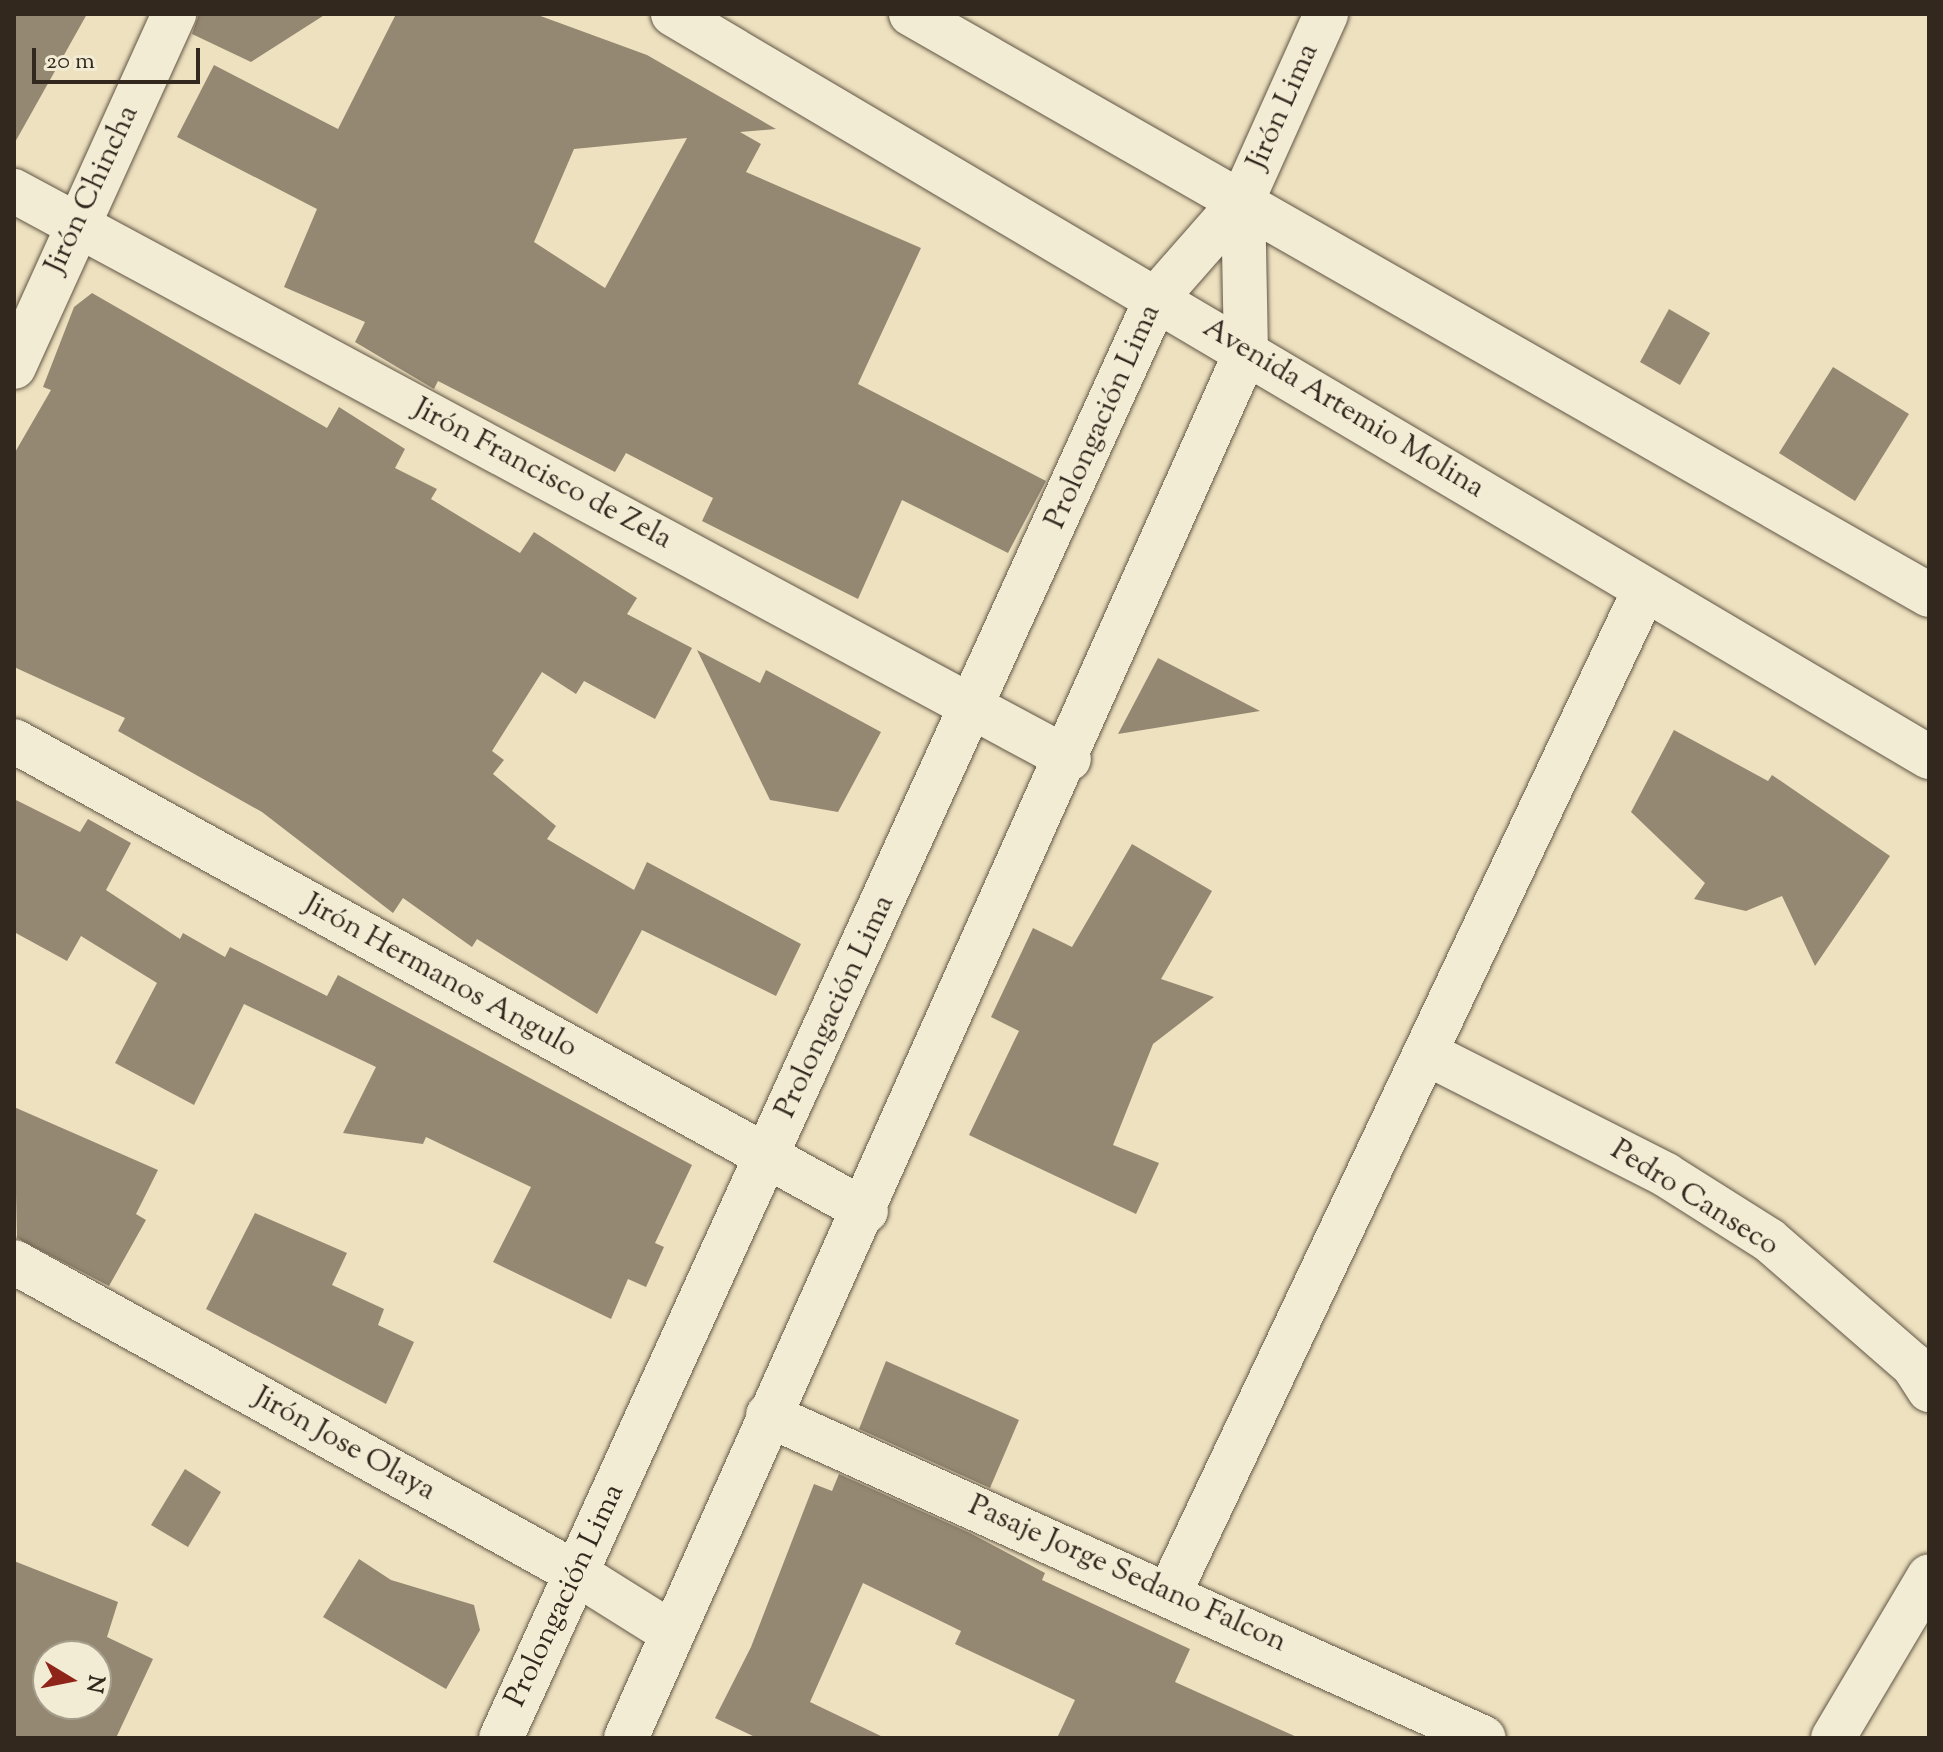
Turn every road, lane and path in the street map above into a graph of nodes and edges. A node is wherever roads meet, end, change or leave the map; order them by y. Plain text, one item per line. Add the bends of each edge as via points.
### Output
1 (174, 14) edge
2 (673, 14) edge
3 (911, 14) edge
4 (1326, 14) edge
5 (14, 191) edge
6 (1243, 199) junction
7 (75, 226) junction
8 (1157, 297) junction
9 (1246, 352) junction
10 (14, 367) edge
11 (1644, 591) junction
12 (1929, 595) edge
13 (974, 705) junction
14 (14, 741) edge
15 (1929, 757) edge
16 (1069, 759) junction
17 (1426, 1053) junction
18 (766, 1158) junction
19 (866, 1211) junction
20 (14, 1262) edge
21 (1929, 1390) edge
22 (768, 1415) junction
23 (576, 1573) junction
24 (1929, 1576) edge
25 (1169, 1594) junction
26 (670, 1632) junction
27 (501, 1738) edge
28 (626, 1738) edge
29 (1484, 1738) edge
30 (1833, 1738) edge

1 - 7 street, Jirón Chincha
2 - 8 street, Avenida Artemio Molina
3 - 6 street
4 - 6 street, Jirón Lima
5 - 7 street, Jirón Francisco de Zela
6 - 8 street, Prolongación Lima
6 - 9 street
6 - 12 street
7 - 10 street, Jirón Chincha
7 - 13 street, Jirón Francisco de Zela
8 - 9 street, Avenida Artemio Molina
8 - 13 street, Prolongación Lima
9 - 11 street, Avenida Artemio Molina
9 - 16 street
11 - 15 street, Avenida Artemio Molina
11 - 17 street
13 - 16 street, Jirón Francisco de Zela
13 - 18 street, Prolongación Lima
14 - 18 street, Jirón Hermanos Angulo
16 - 19 street
17 - 21 street, Pedro Canseco via 1666,1175 1769,1240 1913,1365
17 - 25 street
18 - 19 street, Jirón Hermanos Angulo
18 - 23 street, Prolongación Lima
19 - 22 street
20 - 23 street, Jirón Jose Olaya
22 - 25 street, Pasaje Jorge Sedano Falcon
22 - 26 street
23 - 26 street, Jirón Jose Olaya
23 - 27 street, Prolongación Lima
24 - 30 street
25 - 29 street, Pasaje Jorge Sedano Falcon
26 - 28 street

